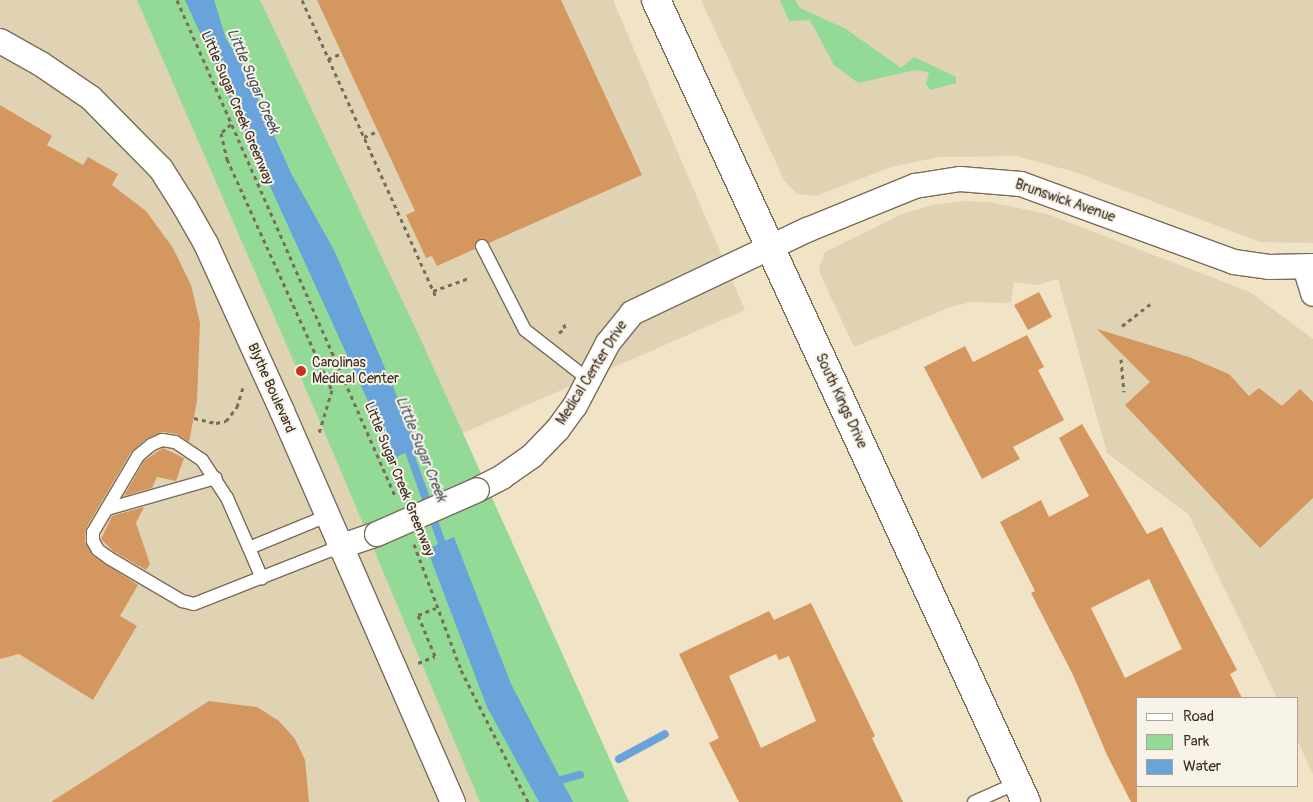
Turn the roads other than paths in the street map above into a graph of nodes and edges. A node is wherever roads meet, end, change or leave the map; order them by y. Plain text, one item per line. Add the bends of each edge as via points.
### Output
1 (656, 0) edge
2 (0, 41) edge
3 (482, 246) dead end
4 (771, 246) junction
5 (1309, 266) edge
6 (1313, 294) edge
7 (589, 380) junction
8 (216, 478) junction
9 (107, 509) junction
10 (326, 516) junction
11 (339, 547) junction
12 (249, 548) junction
13 (262, 578) junction
14 (1021, 792) edge
15 (452, 802) edge
16 (974, 802) edge

1 - 4 street, South Kings Drive
2 - 10 street, Blythe Boulevard via 91,98 161,169 206,244
3 - 7 lane via 525,330
4 - 5 street, Brunswick Avenue via 909,188 937,181 980,179 1021,184 1050,193 1234,262 1269,267
4 - 7 street, Medical Center Drive via 632,313 608,343
4 - 14 street, South Kings Drive
5 - 6 street, Brunswick Avenue
7 - 11 street, Medical Center Drive, bridge via 558,429 532,456 502,477 377,534
8 - 9 lane
8 - 9 lane via 202,460 175,442 162,440 138,456
8 - 12 lane
9 - 13 lane via 93,532 98,550 182,601 194,604 208,601
10 - 11 street, Blythe Boulevard
10 - 12 lane
11 - 13 lane
11 - 15 street, Blythe Boulevard
12 - 13 lane
14 - 16 lane

